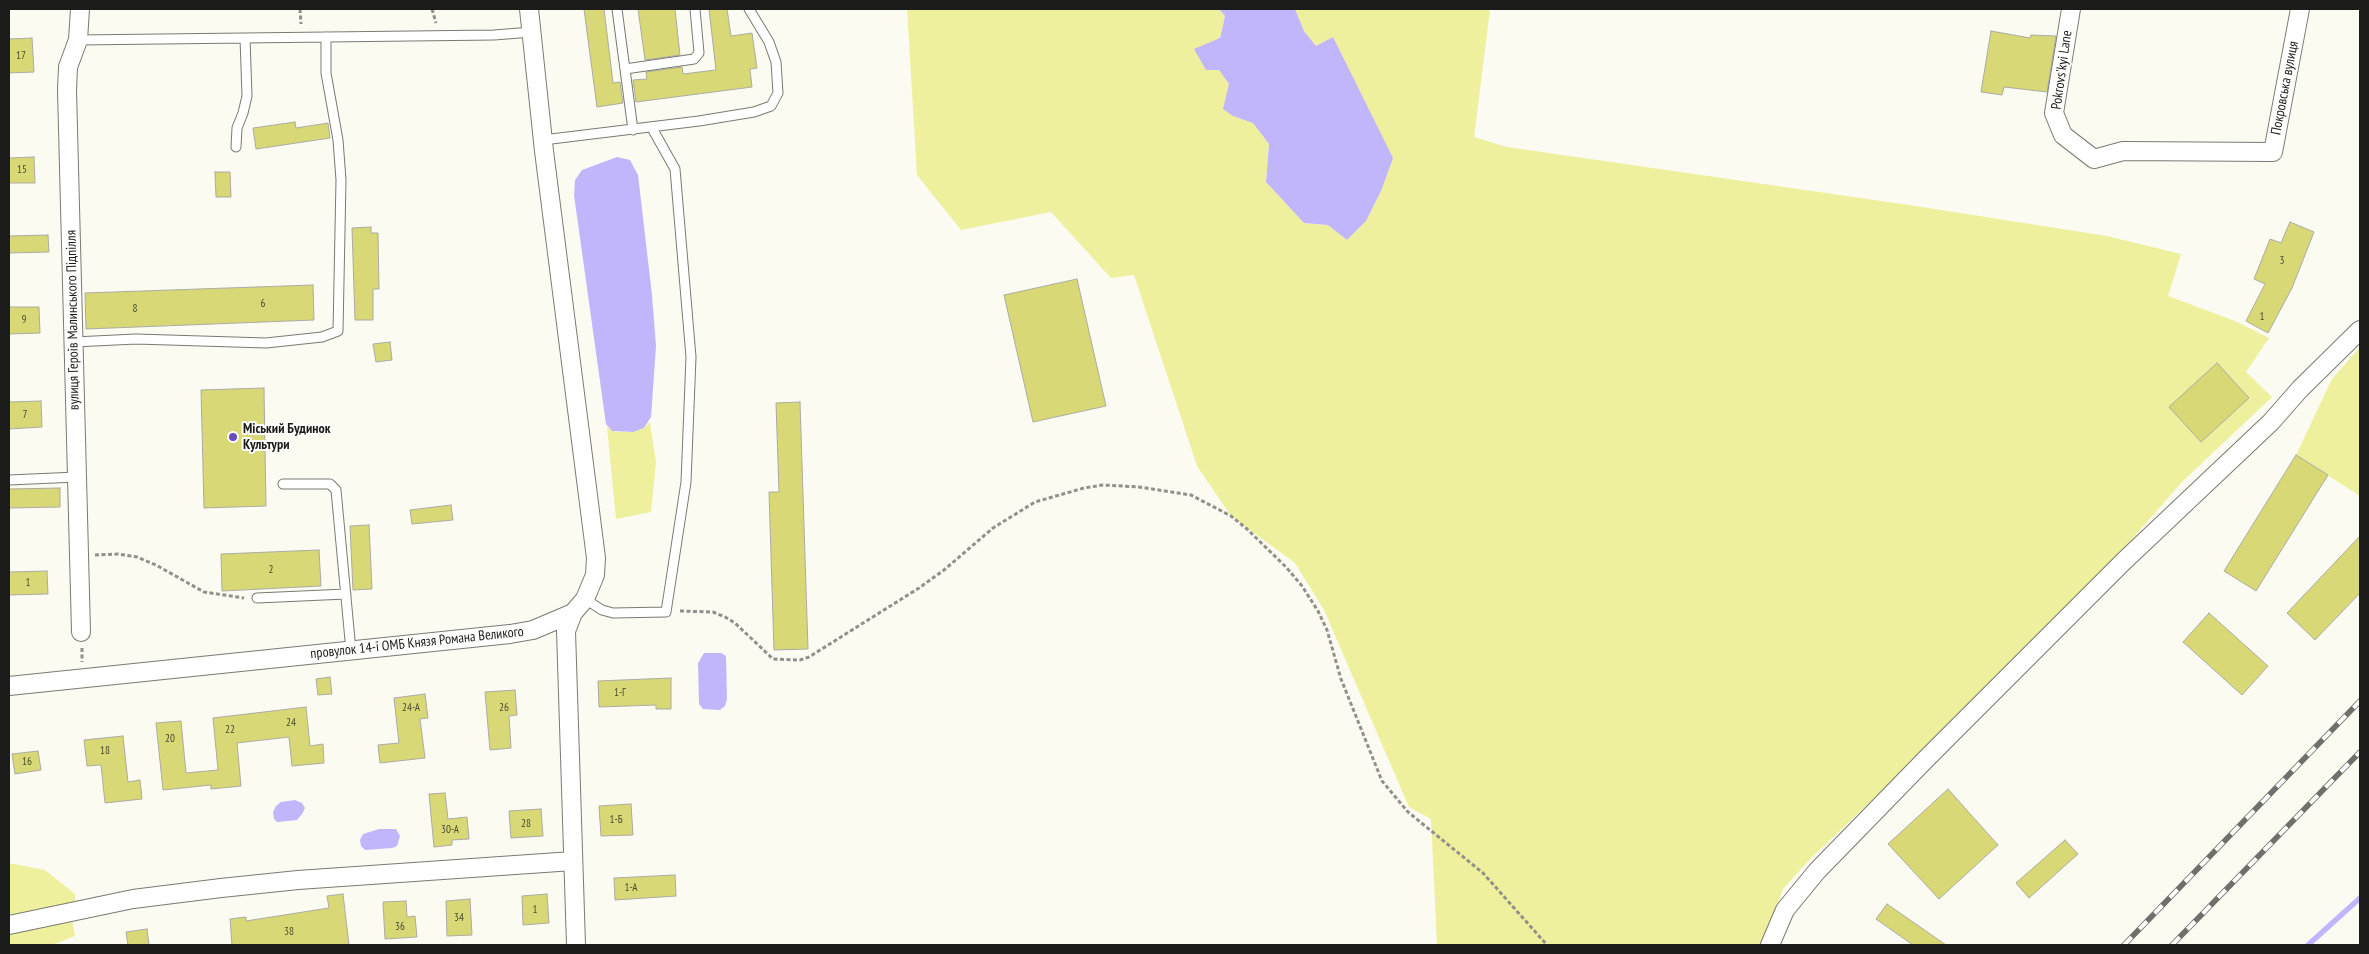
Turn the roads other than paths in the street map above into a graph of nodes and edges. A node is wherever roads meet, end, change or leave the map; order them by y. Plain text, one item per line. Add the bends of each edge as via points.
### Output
1 (80, 9) edge
2 (529, 9) edge
3 (617, 9) edge
4 (695, 9) edge
5 (749, 9) edge
6 (2072, 9) edge
7 (2300, 9) edge
8 (532, 32) junction
9 (326, 37) junction
10 (245, 38) junction
11 (78, 40) junction
12 (625, 70) junction
13 (652, 128) junction
14 (633, 130) junction
15 (543, 140) junction
16 (236, 147) dead end
17 (2168, 150) joint
18 (2360, 330) edge
19 (74, 342) junction
20 (77, 477) junction
21 (9, 480) edge
22 (283, 484) dead end
23 (346, 594) junction
24 (257, 598) road end
25 (585, 599) junction
26 (573, 612) junction
27 (81, 632) road end
28 (351, 651) junction
29 (9, 686) edge
30 (573, 861) junction
31 (9, 925) edge
32 (576, 945) edge
33 (1770, 945) edge

1 - 11 street, вулиця Героїв Малинського Підпілля
2 - 8 street
3 - 12 lane
4 - 12 lane via 700,53 694,59
5 - 13 lane via 773,51 778,84 776,100 766,109 754,112
6 - 17 street, Pokrovs'kyi Lane via 2054,113 2062,136 2094,159 2123,151
7 - 17 street, Покровська вулиця via 2273,152
8 - 9 lane
8 - 15 street
9 - 10 lane
9 - 19 lane via 326,74 338,140 341,180 338,331 322,337 266,343 144,339
10 - 11 lane
10 - 16 lane via 247,96 237,128
11 - 19 street, вулиця Героїв Малинського Підпілля via 68,68 67,90
12 - 14 lane
13 - 14 lane
13 - 25 lane via 675,170 691,357 686,482 666,612 613,613
14 - 15 lane
15 - 25 street via 596,558 595,576
18 - 33 street via 2271,422 2124,561 1816,871 1785,910
19 - 20 street, вулиця Героїв Малинського Підпілля
20 - 21 lane
20 - 27 street, вулиця Героїв Малинського Підпілля
22 - 23 lane via 330,484 336,490
23 - 24 lane
23 - 28 lane
25 - 26 street
26 - 28 street, провулок 14-ї ОМБ Князя Романа Великого via 533,630
26 - 30 street via 566,631 565,656
28 - 29 street, провулок 14-ї ОМБ Князя Романа Великого
30 - 31 street via 221,888 133,899
30 - 32 street

